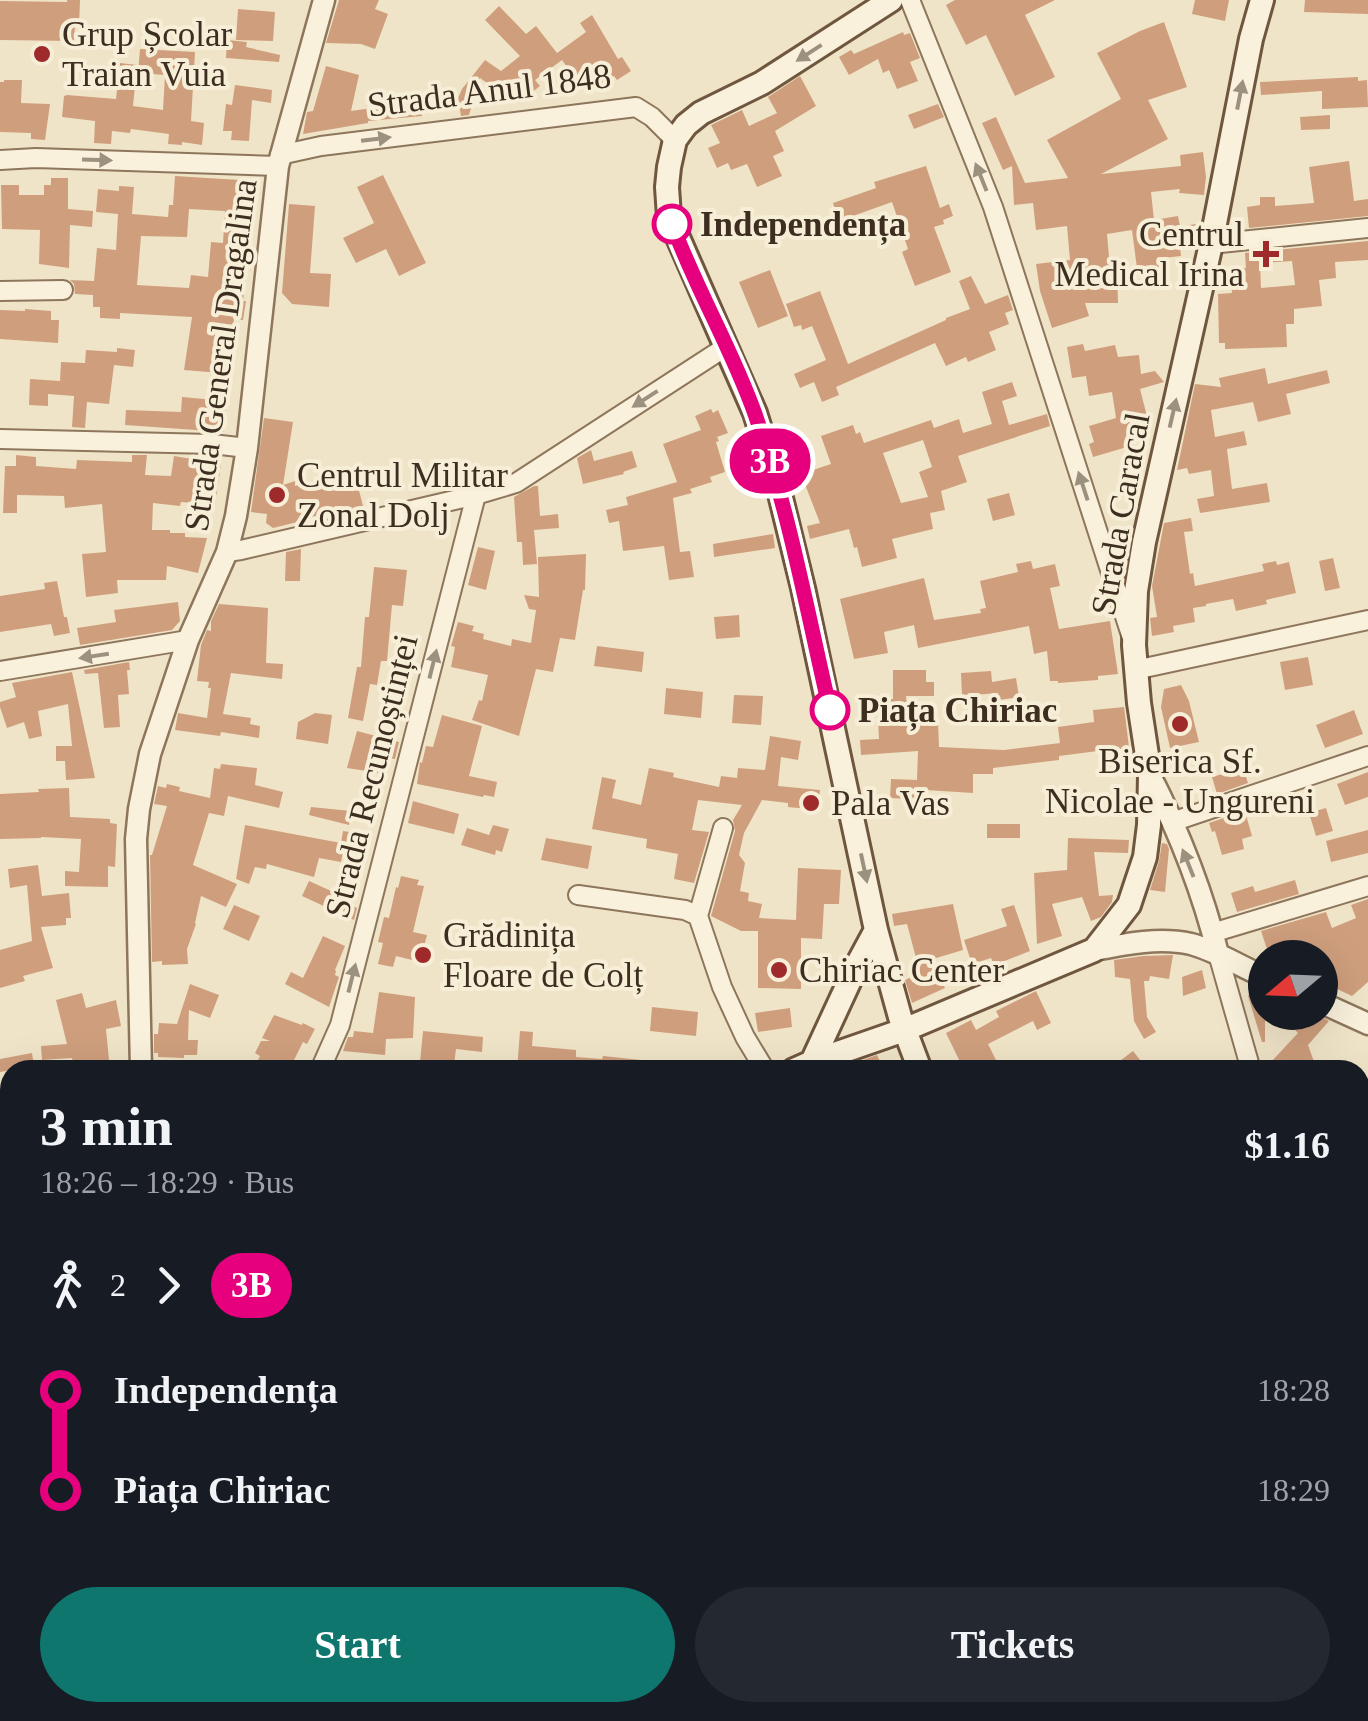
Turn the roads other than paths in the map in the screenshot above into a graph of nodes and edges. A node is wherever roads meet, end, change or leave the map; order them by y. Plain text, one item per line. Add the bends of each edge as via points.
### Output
1 (324, 0) edge
2 (891, 0) edge
3 (910, 0) edge
4 (1262, 0) edge
5 (675, 140) junction
6 (0, 160) edge
7 (279, 161) junction
8 (1368, 228) edge
9 (1211, 244) junction
10 (63, 290) dead end
11 (0, 291) edge
12 (727, 346) junction
13 (0, 439) edge
14 (247, 448) junction
15 (476, 496) junction
16 (227, 552) junction
17 (1368, 620) edge
18 (188, 640) junction
19 (1134, 646) junction
20 (1135, 670) junction
21 (0, 671) edge
22 (1368, 756) edge
23 (1150, 776) junction
24 (1172, 822) junction
25 (723, 828) dead end
26 (1368, 886) edge
27 (578, 896) dead end
28 (698, 916) junction
29 (876, 930) junction
30 (1212, 933) junction
31 (1094, 950) junction
32 (1218, 954) junction
33 (1248, 969) edge
34 (1338, 1010) edge
35 (1368, 1024) edge
36 (904, 1030) junction
37 (141, 1060) edge
38 (324, 1060) edge
39 (759, 1060) edge
40 (806, 1060) edge
41 (820, 1060) edge
42 (916, 1060) edge
43 (1248, 1060) edge

1 - 7 street, Strada General Dragalina
2 -> 5 main road via 762,83 701,113
19 -> 3 street via 992,207
9 -> 4 main road, Strada Caracal
7 -> 5 street, Strada Anul 1848 via 321,146 636,107
5 - 12 main road via 670,217
6 -> 7 street, Strada Anul 1848
7 - 14 street, Strada General Dragalina
8 - 9 street
19 -> 9 main road, Strada Caracal via 1144,542
10 - 11 street
12 -> 15 street via 516,483
12 -> 29 main road via 755,412 804,588
13 - 14 street
14 - 16 street, Strada General Dragalina
15 - 16 street
38 -> 15 street, Strada Recunoștinței via 340,1025
16 - 18 street, Strada General Dragalina
17 - 20 street
18 -> 21 street
18 - 37 street, Strada General Dragalina via 150,754 137,824
19 - 20 main road, Strada Caracal
20 - 23 main road, Strada Caracal
22 - 24 street
23 - 24 street
23 - 31 main road, Strada Caracal via 1139,880 1129,905
30 -> 24 street
25 - 28 street
26 - 30 street
27 - 28 street
28 - 39 street via 722,987
29 - 36 main road
29 - 40 main road
30 - 32 street
31 - 32 street via 1168,942
31 - 36 main road, Strada Caracal
32 - 33 street
32 - 43 street
34 - 35 street
36 - 41 main road, Strada Caracal
36 - 42 main road

